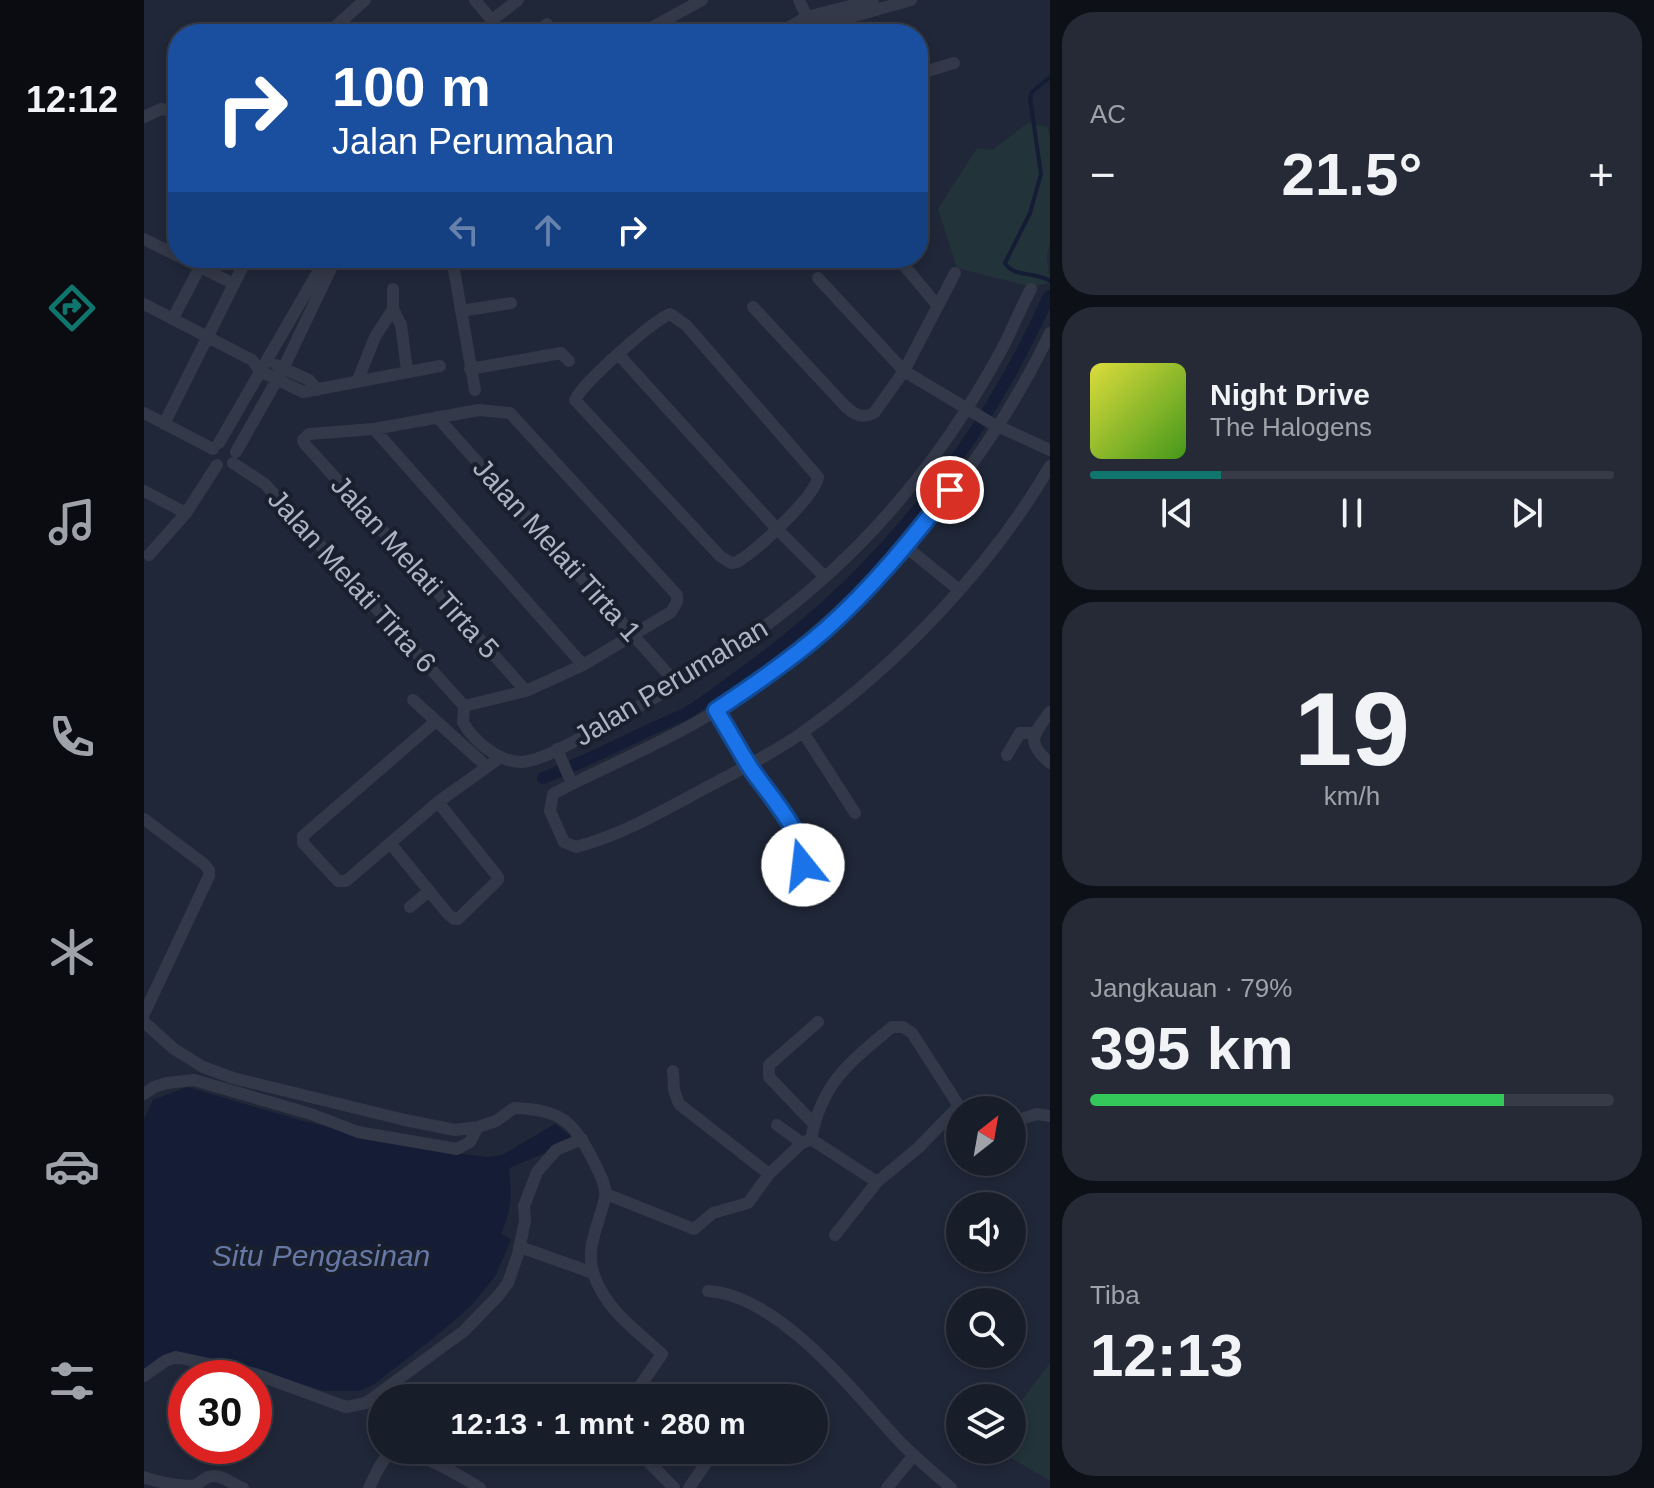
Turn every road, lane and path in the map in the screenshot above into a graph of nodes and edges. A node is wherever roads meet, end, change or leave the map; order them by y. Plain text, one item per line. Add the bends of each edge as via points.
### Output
1 (365, 0) edge
2 (475, 0) edge
3 (518, 0) edge
4 (702, 0) edge
5 (799, 0) edge
6 (873, 0) edge
7 (911, 0) edge
8 (492, 20) junction
9 (338, 24) edge
10 (495, 24) edge
11 (658, 24) edge
12 (807, 24) edge
13 (817, 24) edge
14 (823, 24) edge
15 (954, 63) dead end
16 (928, 71) edge
17 (168, 110) edge
18 (144, 117) edge
19 (144, 239) edge
20 (168, 251) edge
21 (199, 268) edge
22 (202, 268) edge
23 (242, 268) edge
24 (320, 268) edge
25 (331, 268) edge
26 (454, 268) edge
27 (906, 268) edge
28 (955, 273) dead end
29 (818, 278) dead end
30 (234, 284) junction
31 (393, 289) dead end
32 (1031, 289) dead end
33 (511, 303) dead end
34 (144, 304) edge
35 (937, 305) junction
36 (753, 307) dead end
37 (393, 309) junction
38 (461, 311) junction
39 (173, 318) junction
40 (1050, 333) edge
41 (208, 337) junction
42 (619, 355) junction
43 (1044, 360) edge
44 (569, 361) dead end
45 (264, 366) junction
46 (440, 366) dead end
47 (283, 369) junction
48 (470, 369) junction
49 (407, 370) junction
50 (904, 371) junction
51 (277, 381) junction
52 (357, 382) junction
53 (317, 390) junction
54 (475, 390) dead end
55 (969, 409) junction
56 (144, 413) edge
57 (437, 417) junction
58 (164, 424) junction
59 (994, 424) junction
60 (374, 429) junction
61 (216, 446) junction
62 (1050, 450) edge
63 (235, 458) junction
64 (217, 465) junction
65 (1050, 466) edge
66 (144, 491) edge
67 (186, 513) junction
68 (777, 529) junction
69 (905, 546) junction
70 (149, 555) dead end
71 (824, 576) junction
72 (958, 589) junction
73 (632, 634) junction
74 (583, 665) junction
75 (677, 684) junction
76 (526, 691) junction
77 (413, 700) dead end
78 (464, 706) junction
79 (716, 710) junction
80 (1050, 712) edge
81 (436, 721) junction
82 (803, 732) junction
83 (1034, 733) junction
84 (559, 753) junction
85 (1007, 755) dead end
86 (501, 757) junction
87 (1050, 763) edge
88 (748, 765) junction
89 (487, 767) junction
90 (571, 782) junction
91 (438, 802) junction
92 (855, 813) dead end
93 (144, 819) edge
94 (390, 843) junction
95 (788, 872) dead end
96 (429, 891) junction
97 (410, 907) dead end
98 (144, 1014) edge
99 (144, 1022) edge
100 (818, 1022) dead end
101 (673, 1071) dead end
102 (144, 1094) edge
103 (956, 1096) edge
104 (1050, 1116) edge
105 (1026, 1118) edge
106 (814, 1124) junction
107 (946, 1124) edge
108 (777, 1125) dead end
109 (478, 1127) junction
110 (582, 1139) junction
111 (807, 1141) junction
112 (769, 1174) junction
113 (877, 1182) junction
114 (606, 1194) junction
115 (835, 1235) dead end
116 (520, 1247) junction
117 (593, 1273) junction
118 (708, 1291) dead end
119 (144, 1376) edge
120 (642, 1384) edge
121 (914, 1455) junction
122 (651, 1464) edge
123 (706, 1464) edge
124 (144, 1477) edge
125 (243, 1488) edge
126 (369, 1488) edge
127 (480, 1488) edge
128 (674, 1488) edge
129 (689, 1488) edge
130 (887, 1488) edge
131 (951, 1488) edge

1 - 9 street
2 - 8 street
3 - 8 street
4 - 11 street
5 - 12 street
6 - 13 street
7 - 14 street
8 - 10 street
15 - 16 street
17 - 18 street
19 - 20 street
21 - 39 street
22 - 30 street
23 - 30 street
24 - 45 street
25 - 47 street
26 - 38 street
27 - 35 street
28 - 35 street
29 - 50 street
30 - 41 street
31 - 37 street
32 - 55 street, Jalan Perumahan
33 - 38 street
34 - 39 street
35 - 50 street
36 - 50 street via 862,417 874,413
37 - 49 street via 401,325
37 - 52 street
38 - 48 street
39 - 41 street
40 - 43 street, Jalan Perumahan
41 - 45 street
41 - 58 street
42 - 68 street
42 - 68 street via 579,392 575,400 580,408 726,560 744,557
42 - 68 street via 666,315 675,315 686,325 818,477 814,489
43 - 59 street, Jalan Perumahan
44 - 48 street via 561,353
45 - 47 street
45 - 51 street
45 - 61 street
46 - 49 street
47 - 51 street
47 - 53 street via 309,380
48 - 54 street
49 - 52 street
50 - 55 street
51 - 53 street via 303,392
51 - 63 street
52 - 53 street
55 - 59 street
55 - 71 street, Jalan Perumahan via 891,511
56 - 58 street
57 - 60 street
57 - 73 street, Jalan Melati Tirta 1
57 - 73 street via 495,410 515,417 677,595 676,607
58 - 61 street
59 - 62 street
59 - 69 street, Jalan Perumahan
60 - 74 street
60 - 76 street, Jalan Melati Tirta 5 via 309,434 303,440
61 - 63 street via 232,446
61 - 64 street via 212,457
63 - 64 street via 223,467
63 - 78 street, Jalan Melati Tirta 6 via 265,484
64 - 67 street
65 - 72 street via 1007,531
66 - 67 street
67 - 70 street
68 - 71 street
69 - 72 street
69 - 79 street, Jalan Perumahan via 825,629
71 - 75 street, Jalan Perumahan via 753,637
72 - 82 street via 881,668
73 - 74 street
73 - 75 street, Jalan Melati Tirta 1
74 - 76 street
75 - 84 street, Jalan Perumahan
76 - 78 street
77 - 81 street
78 - 86 street via 466,729
79 - 88 street
79 - 90 street, Jalan Perumahan
80 - 83 street
81 - 89 street
81 - 94 street via 302,840 342,883
82 - 88 street
82 - 92 street
83 - 85 street via 1020,733
83 - 87 street via 1035,747
84 - 86 street, Jalan Perumahan via 522,762
84 - 90 street
86 - 89 street
88 - 90 street, Jalan Perumahan via 643,821 576,847 564,842 550,811 551,798
88 - 95 street via 788,821 804,854 803,865
89 - 91 street
91 - 94 street
91 - 96 street via 498,880 454,919
93 - 98 street via 204,864 209,876
94 - 96 street
96 - 97 street
99 - 109 street via 174,1049 233,1078 405,1120 455,1130
100 - 106 street via 768,1071
101 - 112 street via 679,1104
102 - 109 street via 167,1083 194,1080 358,1132 457,1149 470,1142
103 - 106 street via 912,1033 892,1027 844,1066
104 - 105 street
106 - 111 street
107 - 113 street
108 - 111 street
109 - 110 street via 520,1108 562,1117
110 - 114 street
110 - 116 street via 556,1150 537,1172 524,1206
111 - 112 street
111 - 113 street
112 - 114 street via 748,1203 713,1213 694,1229
113 - 115 street
114 - 117 street via 592,1239
116 - 117 street
116 - 119 street via 508,1283 464,1331 366,1403 346,1407 255,1374 176,1357
117 - 120 street via 614,1311 662,1354
118 - 121 street via 752,1303 787,1329 836,1369
121 - 130 street
121 - 131 street
122 - 128 street
123 - 129 street
124 - 125 street via 196,1485 214,1475
126 - 127 street via 386,1457 396,1452 412,1453

